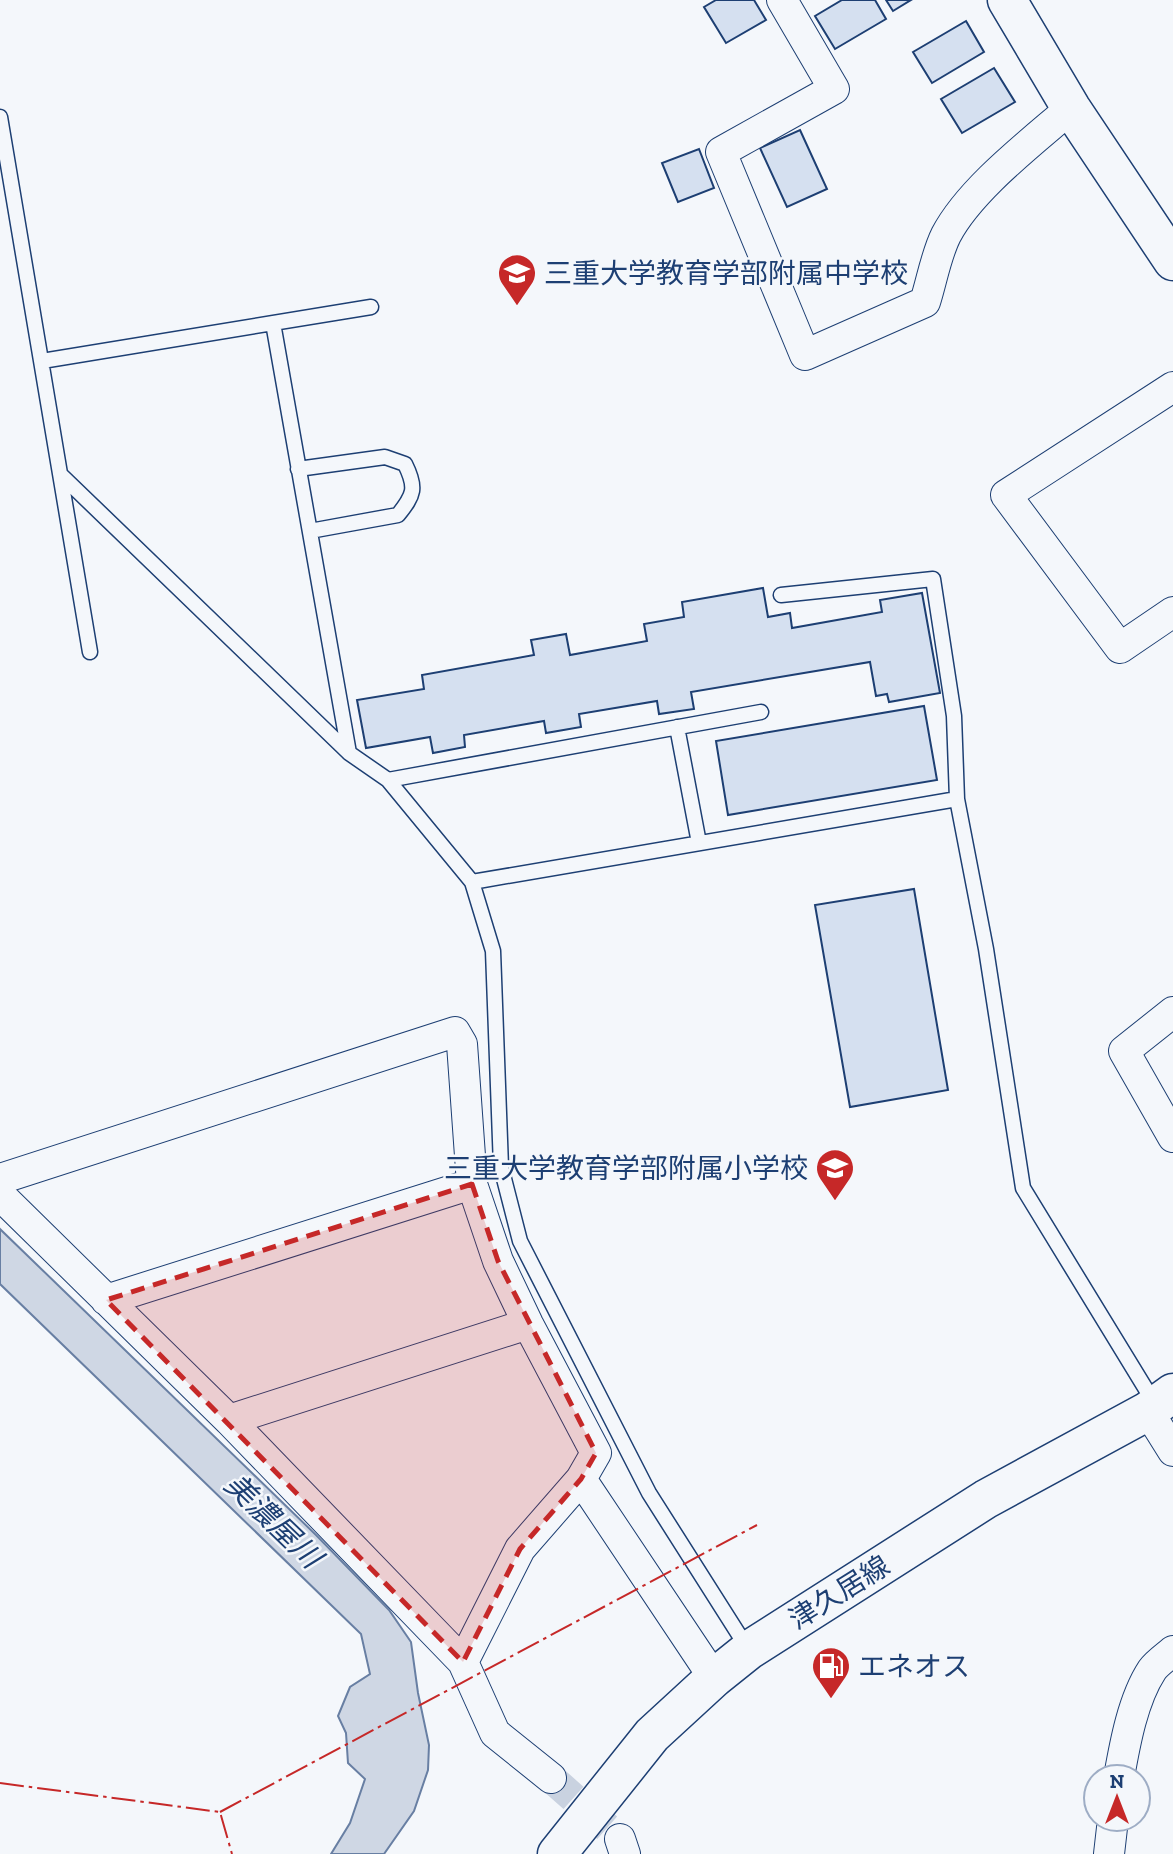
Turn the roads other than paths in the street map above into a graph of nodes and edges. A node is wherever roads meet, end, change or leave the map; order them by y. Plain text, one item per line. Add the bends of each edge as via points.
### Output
1 (782, 0) edge
2 (1007, 0) edge
3 (1072, 107) junction
4 (0, 117) edge
5 (1173, 261) edge
6 (371, 307) dead end
7 (273, 323) junction
8 (42, 361) junction
9 (1173, 387) edge
10 (298, 469) junction
11 (61, 475) junction
12 (310, 531) junction
13 (781, 595) dead end
14 (1173, 612) edge
15 (90, 652) dead end
16 (761, 712) dead end
17 (677, 727) junction
18 (349, 753) junction
19 (388, 780) junction
20 (957, 799) junction
21 (699, 843) junction
22 (472, 882) junction
23 (1173, 1012) edge
24 (1173, 1137) edge
25 (0, 1179) edge
26 (472, 1184) junction
27 (0, 1195) edge
28 (106, 1300) junction
29 (528, 1324) junction
30 (1159, 1403) edge
31 (229, 1420) junction
32 (1173, 1451) edge
33 (581, 1479) junction
34 (749, 1650) junction
35 (1173, 1651) edge
36 (463, 1662) junction
37 (714, 1678) junction
38 (1122, 1763) edge
39 (551, 1778) tunnel mouth
40 (1111, 1833) edge
41 (557, 1854) edge
42 (1109, 1854) edge

1 - 3 street via 834,89 721,152 805,355 925,302 954,222 993,177
2 - 3 main road
3 - 5 main road
4 - 8 lane
6 - 7 lane
7 - 8 lane
7 - 10 lane
8 - 11 lane
9 - 14 street via 1006,495 1120,648
10 - 12 lane
10 - 12 lane via 385,457 405,464 413,480 411,498 398,515
11 - 15 lane
11 - 18 lane
12 - 18 lane
13 - 20 lane via 933,579 954,716
16 - 17 lane
17 - 19 lane
17 - 21 lane
18 - 19 lane
19 - 22 lane
20 - 21 lane
20 - 30 lane via 1023,1188
21 - 22 lane
22 - 34 lane via 493,951 501,1167 520,1241 649,1493
23 - 24 street via 1124,1051
25 - 26 street via 455,1032 462,1044
26 - 28 street
26 - 29 street via 498,1261
27 - 28 street
28 - 31 street
29 - 31 street
29 - 33 street via 596,1453
30 - 32 street
30 - 34 main road, 津久居線 via 986,1499
31 - 36 street
33 - 36 street via 520,1549
33 - 37 street
34 - 37 main road, 津久居線
35 - 38 street via 1153,1668 1139,1695
36 - 39 street via 495,1733
37 - 41 main road, 津久居線 via 652,1735
40 - 42 street

